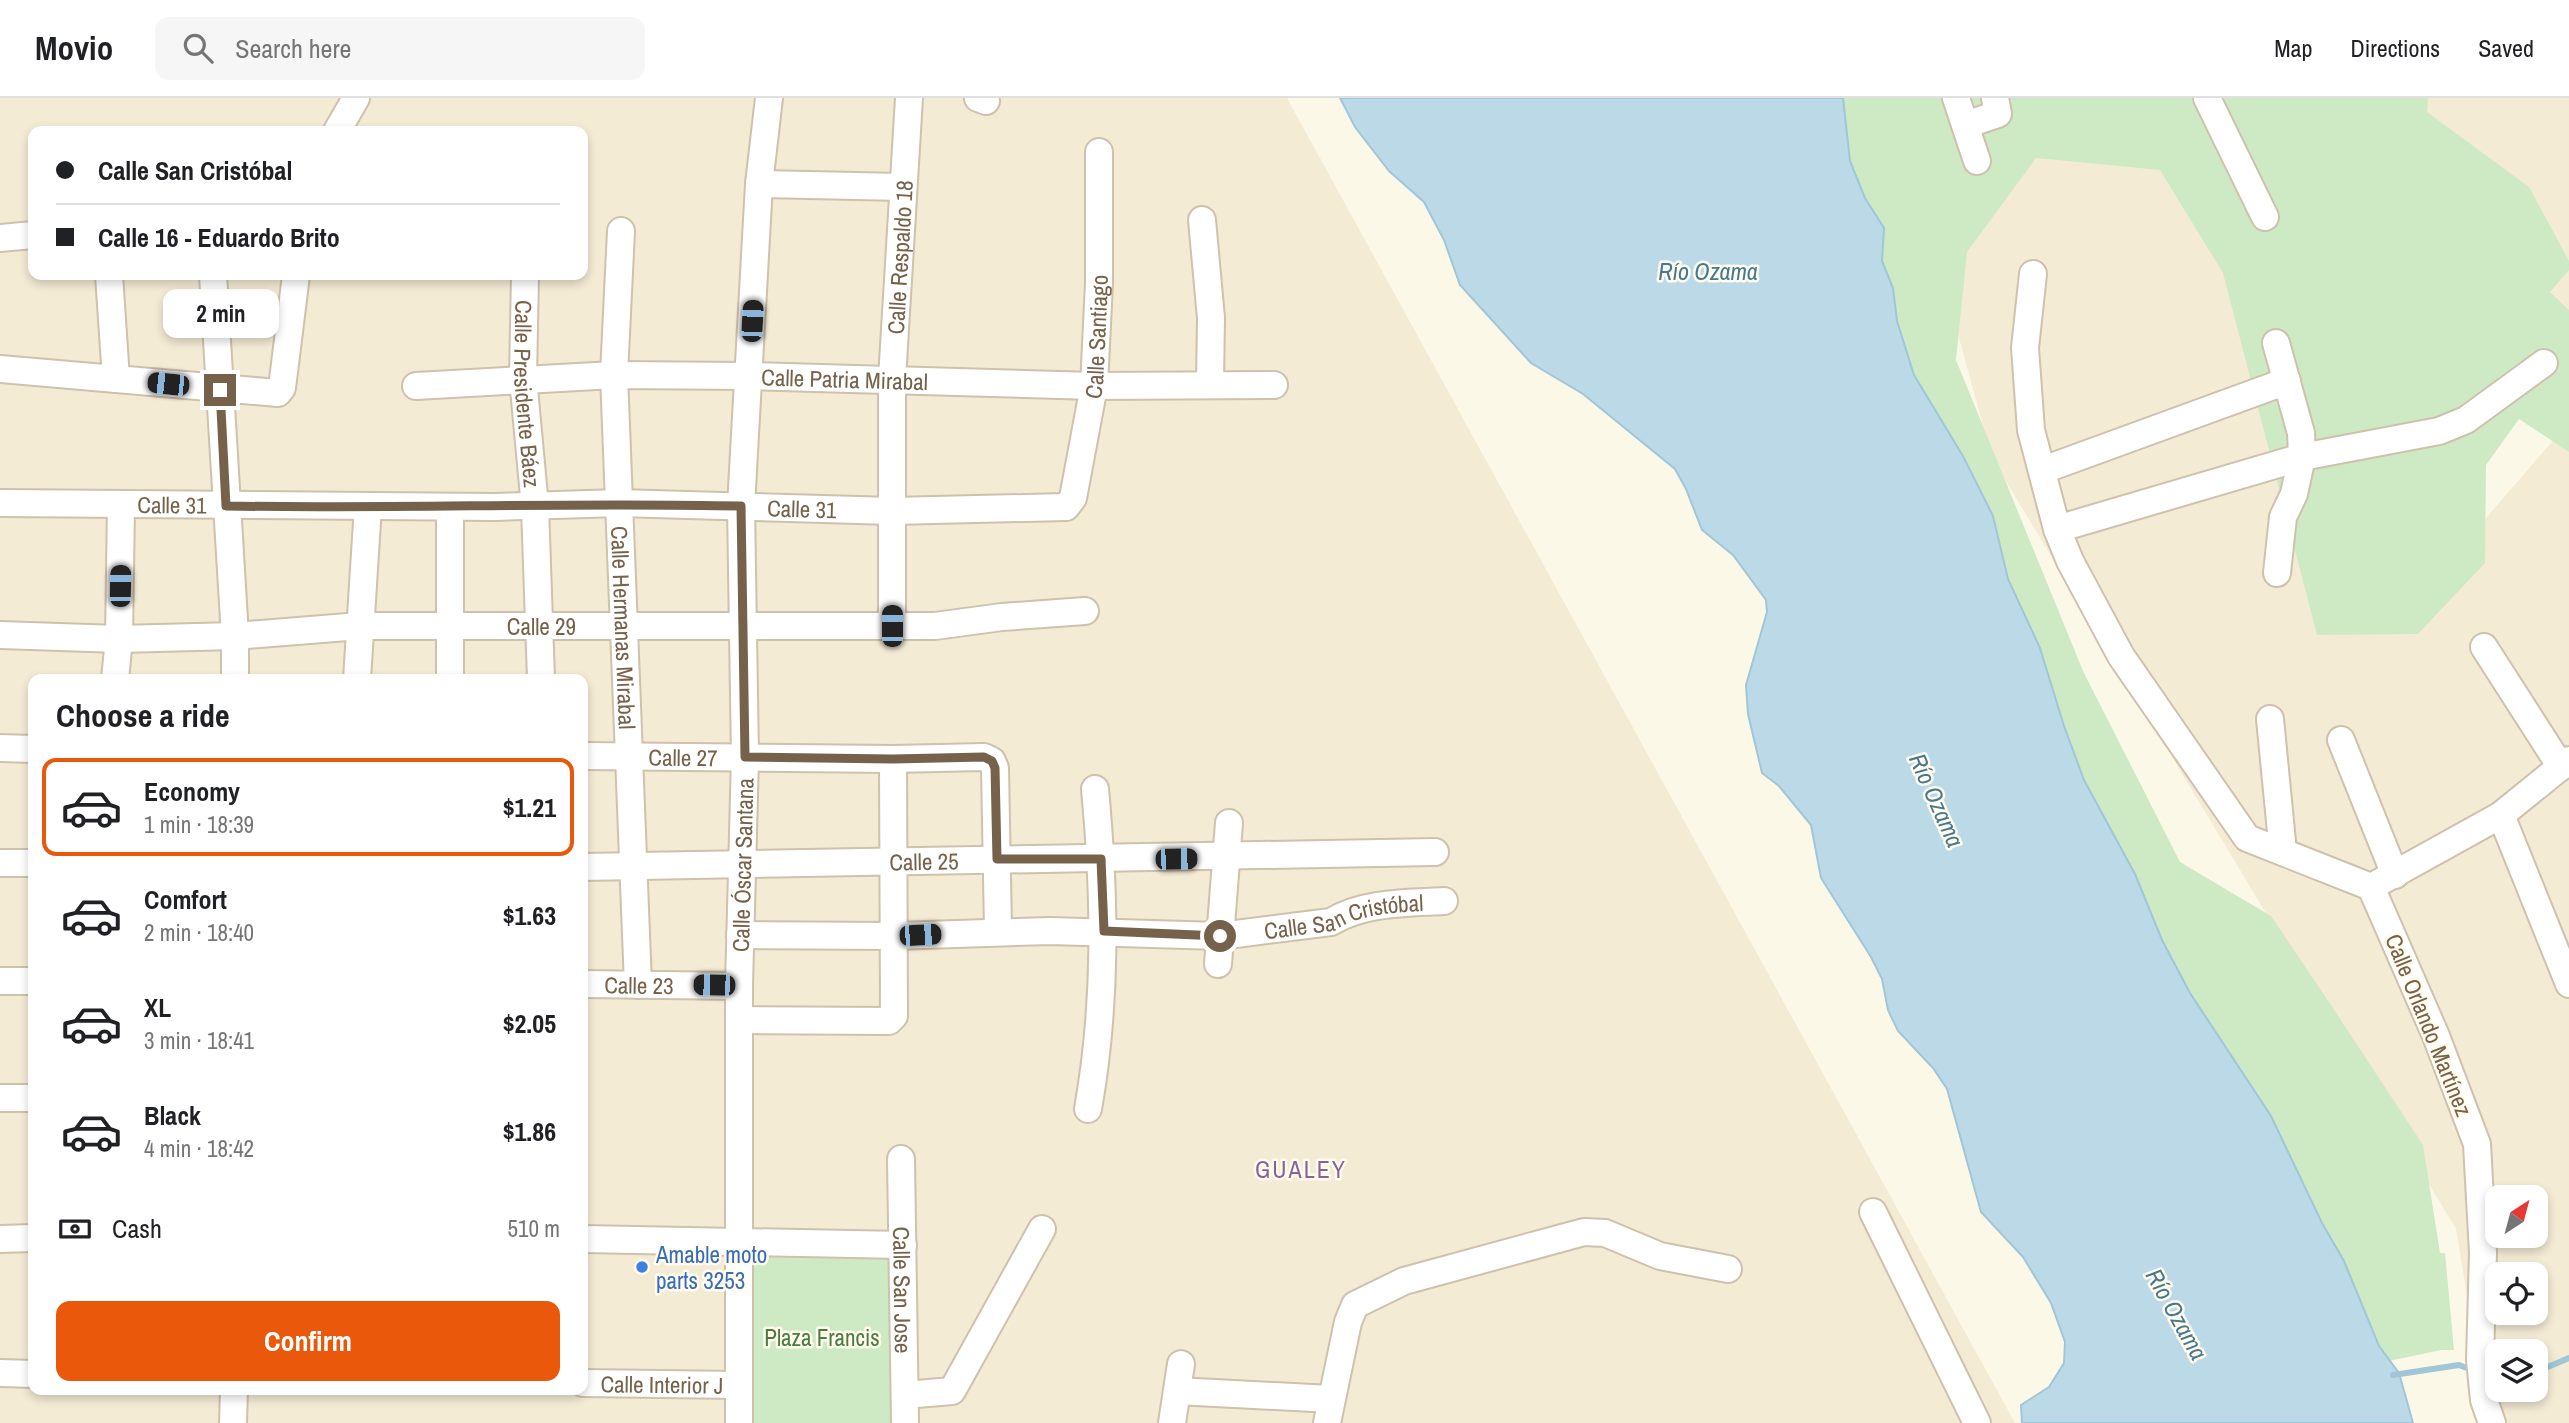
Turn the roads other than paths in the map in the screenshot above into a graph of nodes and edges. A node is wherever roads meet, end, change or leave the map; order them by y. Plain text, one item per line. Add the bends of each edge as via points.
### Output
1 (356, 98) edge
2 (769, 98) edge
3 (909, 98) edge
4 (1956, 98) edge
5 (1995, 98) edge
6 (2207, 98) edge
7 (1965, 125) junction
8 (340, 126) edge
9 (1099, 152) dead end
10 (1977, 161) dead end
11 (759, 184) junction
12 (902, 187) junction
13 (2265, 217) dead end
14 (1202, 220) dead end
15 (621, 231) dead end
16 (28, 235) edge
17 (0, 238) edge
18 (2033, 274) dead end
19 (109, 280) edge
20 (213, 280) edge
21 (295, 280) edge
22 (526, 280) edge
23 (2276, 343) dead end
24 (2544, 363) dead end
25 (0, 369) edge
26 (614, 376) junction
27 (749, 376) junction
28 (523, 378) junction
29 (116, 379) junction
30 (892, 379) junction
31 (2287, 381) junction
32 (1210, 383) junction
33 (1274, 385) dead end
34 (416, 386) dead end
35 (1094, 386) junction
36 (220, 390) junction
37 (2302, 457) junction
38 (2043, 470) junction
39 (0, 503) edge
40 (619, 503) junction
41 (121, 505) junction
42 (226, 506) junction
43 (368, 506) junction
44 (741, 506) junction
45 (450, 507) junction
46 (536, 507) junction
47 (1055, 508) joint
48 (892, 511) junction
49 (2057, 529) junction
50 (2277, 573) dead end
51 (1084, 611) dead end
52 (359, 626) junction
53 (450, 626) junction
54 (624, 626) junction
55 (741, 626) junction
56 (892, 626) junction
57 (540, 627) junction
58 (0, 635) edge
59 (235, 636) junction
60 (119, 639) junction
61 (2484, 647) dead end
62 (116, 674) edge
63 (235, 674) edge
64 (357, 674) edge
65 (450, 674) edge
66 (541, 674) edge
67 (2270, 719) dead end
68 (2340, 740) dead end
69 (0, 748) edge
70 (28, 749) edge
71 (588, 756) edge
72 (629, 756) junction
73 (745, 757) junction
74 (893, 759) junction
75 (2565, 764) edge
76 (1095, 789) dead end
77 (2501, 815) junction
78 (1229, 823) dead end
79 (1435, 852) dead end
80 (2283, 852) junction
81 (1226, 858) junction
82 (997, 859) junction
83 (1101, 859) junction
84 (893, 860) junction
85 (0, 863) edge
86 (28, 863) edge
87 (588, 867) edge
88 (632, 867) junction
89 (741, 867) junction
90 (2383, 881) junction
91 (1444, 901) dead end
92 (998, 931) junction
93 (1104, 931) junction
94 (740, 935) junction
95 (894, 936) junction
96 (1220, 936) junction
97 (1218, 964) dead end
98 (0, 981) edge
99 (28, 981) edge
100 (588, 984) edge
101 (2569, 984) edge
102 (638, 985) junction
103 (739, 986) junction
104 (740, 1020) junction
105 (0, 1098) edge
106 (28, 1098) edge
107 (1088, 1109) dead end
108 (901, 1159) dead end
109 (1873, 1212) dead end
110 (1042, 1229) dead end
111 (28, 1238) edge
112 (0, 1239) edge
113 (588, 1239) edge
114 (740, 1240) junction
115 (902, 1245) junction
116 (1728, 1269) dead end
117 (1181, 1364) dead end
118 (0, 1373) edge
119 (28, 1374) edge
120 (588, 1383) edge
121 (739, 1385) junction
122 (1177, 1391) junction
123 (234, 1395) edge
124 (905, 1395) junction
125 (1329, 1411) edge
126 (2488, 1411) edge
127 (233, 1423) edge
128 (739, 1423) edge
129 (905, 1423) edge
130 (1172, 1423) edge
131 (1977, 1423) edge

1 - 8 street
2 - 11 street, Calle Óscar Santana
3 - 12 street, Calle Respaldo 18
4 - 7 street
5 - 7 street via 1998,114
6 - 13 street
7 - 10 street
9 - 35 street, Calle Santiago via 1100,283
11 - 12 street
11 - 27 street, Calle Óscar Santana
12 - 30 street, Calle Respaldo 18
14 - 32 street via 1211,318
15 - 26 street, Calle Hermanas Mirabal
16 - 17 street
18 - 38 street via 2025,348 2031,430
19 - 29 street
20 - 36 street
21 - 36 street via 282,388 278,393
22 - 28 street, Calle Presidente Báez
23 - 31 street
24 - 37 street via 2448,428
25 - 29 street
26 - 27 street, Calle Patria Mirabal
26 - 28 street, Calle Patria Mirabal
26 - 40 street, Calle Hermanas Mirabal
27 - 30 street, Calle Patria Mirabal
27 - 44 street, Calle Óscar Santana
28 - 34 street, Calle Patria Mirabal
28 - 46 street, Calle Presidente Báez
29 - 36 street
30 - 35 street, Calle Patria Mirabal
30 - 48 street, Calle Respaldo 18
31 - 37 street via 2301,433
31 - 38 street
32 - 33 street, Calle Patria Mirabal
32 - 35 street, Calle Patria Mirabal
35 - 47 street, Calle Santiago via 1073,498 1066,507
36 - 42 street
37 - 49 street
37 - 50 street via 2294,494 2283,517
38 - 49 street
39 - 41 street, Calle 31
40 - 44 street, Calle 31
40 - 46 street, Calle 31
40 - 54 street, Calle Hermanas Mirabal
41 - 42 street, Calle 31
41 - 60 street
42 - 43 street, Calle 31
42 - 59 street
43 - 45 street, Calle 31
43 - 52 street
44 - 48 street, Calle 31
44 - 55 street, Calle Óscar Santana
45 - 46 street, Calle 31
45 - 53 street
46 - 57 street, Calle Presidente Báez
47 - 48 street, Calle 31
48 - 56 street, Calle Respaldo 18
49 - 80 street via 2121,656 2248,838
51 - 56 street, Calle 29
52 - 53 street, Calle 29
52 - 59 street, Calle 29
52 - 64 street
53 - 57 street, Calle 29
53 - 65 street
54 - 55 street, Calle 29
54 - 57 street, Calle 29
54 - 72 street, Calle Hermanas Mirabal
55 - 56 street, Calle 29
55 - 73 street, Calle Óscar Santana
57 - 66 street, Calle Presidente Báez
58 - 60 street, Calle 29
59 - 60 street, Calle 29
59 - 63 street
60 - 62 street
61 - 75 street
67 - 80 street
68 - 90 street, Calle Orlando Martínez
69 - 70 street
71 - 72 street, Calle 27
72 - 73 street, Calle 27
72 - 88 street, Calle Hermanas Mirabal
73 - 74 street, Calle 27
73 - 89 street, Calle Óscar Santana
74 - 82 street, Calle 27 via 984,757 992,761
74 - 84 street
75 - 77 street
76 - 83 street
77 - 90 street
77 - 101 street
78 - 81 street
79 - 81 street, Calle 25
80 - 90 street
81 - 83 street, Calle 25
81 - 96 street
82 - 83 street, Calle 25
82 - 84 street, Calle 25
82 - 92 street
83 - 93 street
84 - 89 street, Calle 25
84 - 95 street
85 - 86 street
87 - 88 street, Calle 25
88 - 89 street, Calle 25
88 - 102 street, Calle Hermanas Mirabal
89 - 94 street, Calle Óscar Santana
90 - 126 street, Calle Orlando Martínez via 2477,1144 2483,1253 2480,1360
91 - 96 street, Calle San Cristóbal via 1392,904 1342,915 1331,922
92 - 93 street, Calle San Cristóbal
92 - 95 street, Calle San Cristóbal
93 - 96 street, Calle San Cristóbal
93 - 107 street
94 - 95 street, Calle San Cristóbal
94 - 103 street, Calle Óscar Santana
95 - 104 street via 894,1016 889,1021
96 - 97 street
98 - 99 street
100 - 102 street, Calle 23
102 - 103 street, Calle 23
103 - 104 street, Calle Óscar Santana
104 - 114 street, Calle Óscar Santana
105 - 106 street
108 - 115 street, Calle San Jose
109 - 131 street
110 - 124 street via 952,1391
111 - 112 street
113 - 114 street
114 - 115 street
114 - 121 street, Calle Óscar Santana
115 - 124 street, Calle San Jose
116 - 125 street via 1660,1256 1605,1233 1584,1233 1404,1281 1355,1305
117 - 122 street
118 - 119 street
120 - 121 street, Calle Interior J
121 - 128 street, Calle Óscar Santana
122 - 125 street
122 - 130 street
123 - 127 street
124 - 129 street, Calle San Jose

